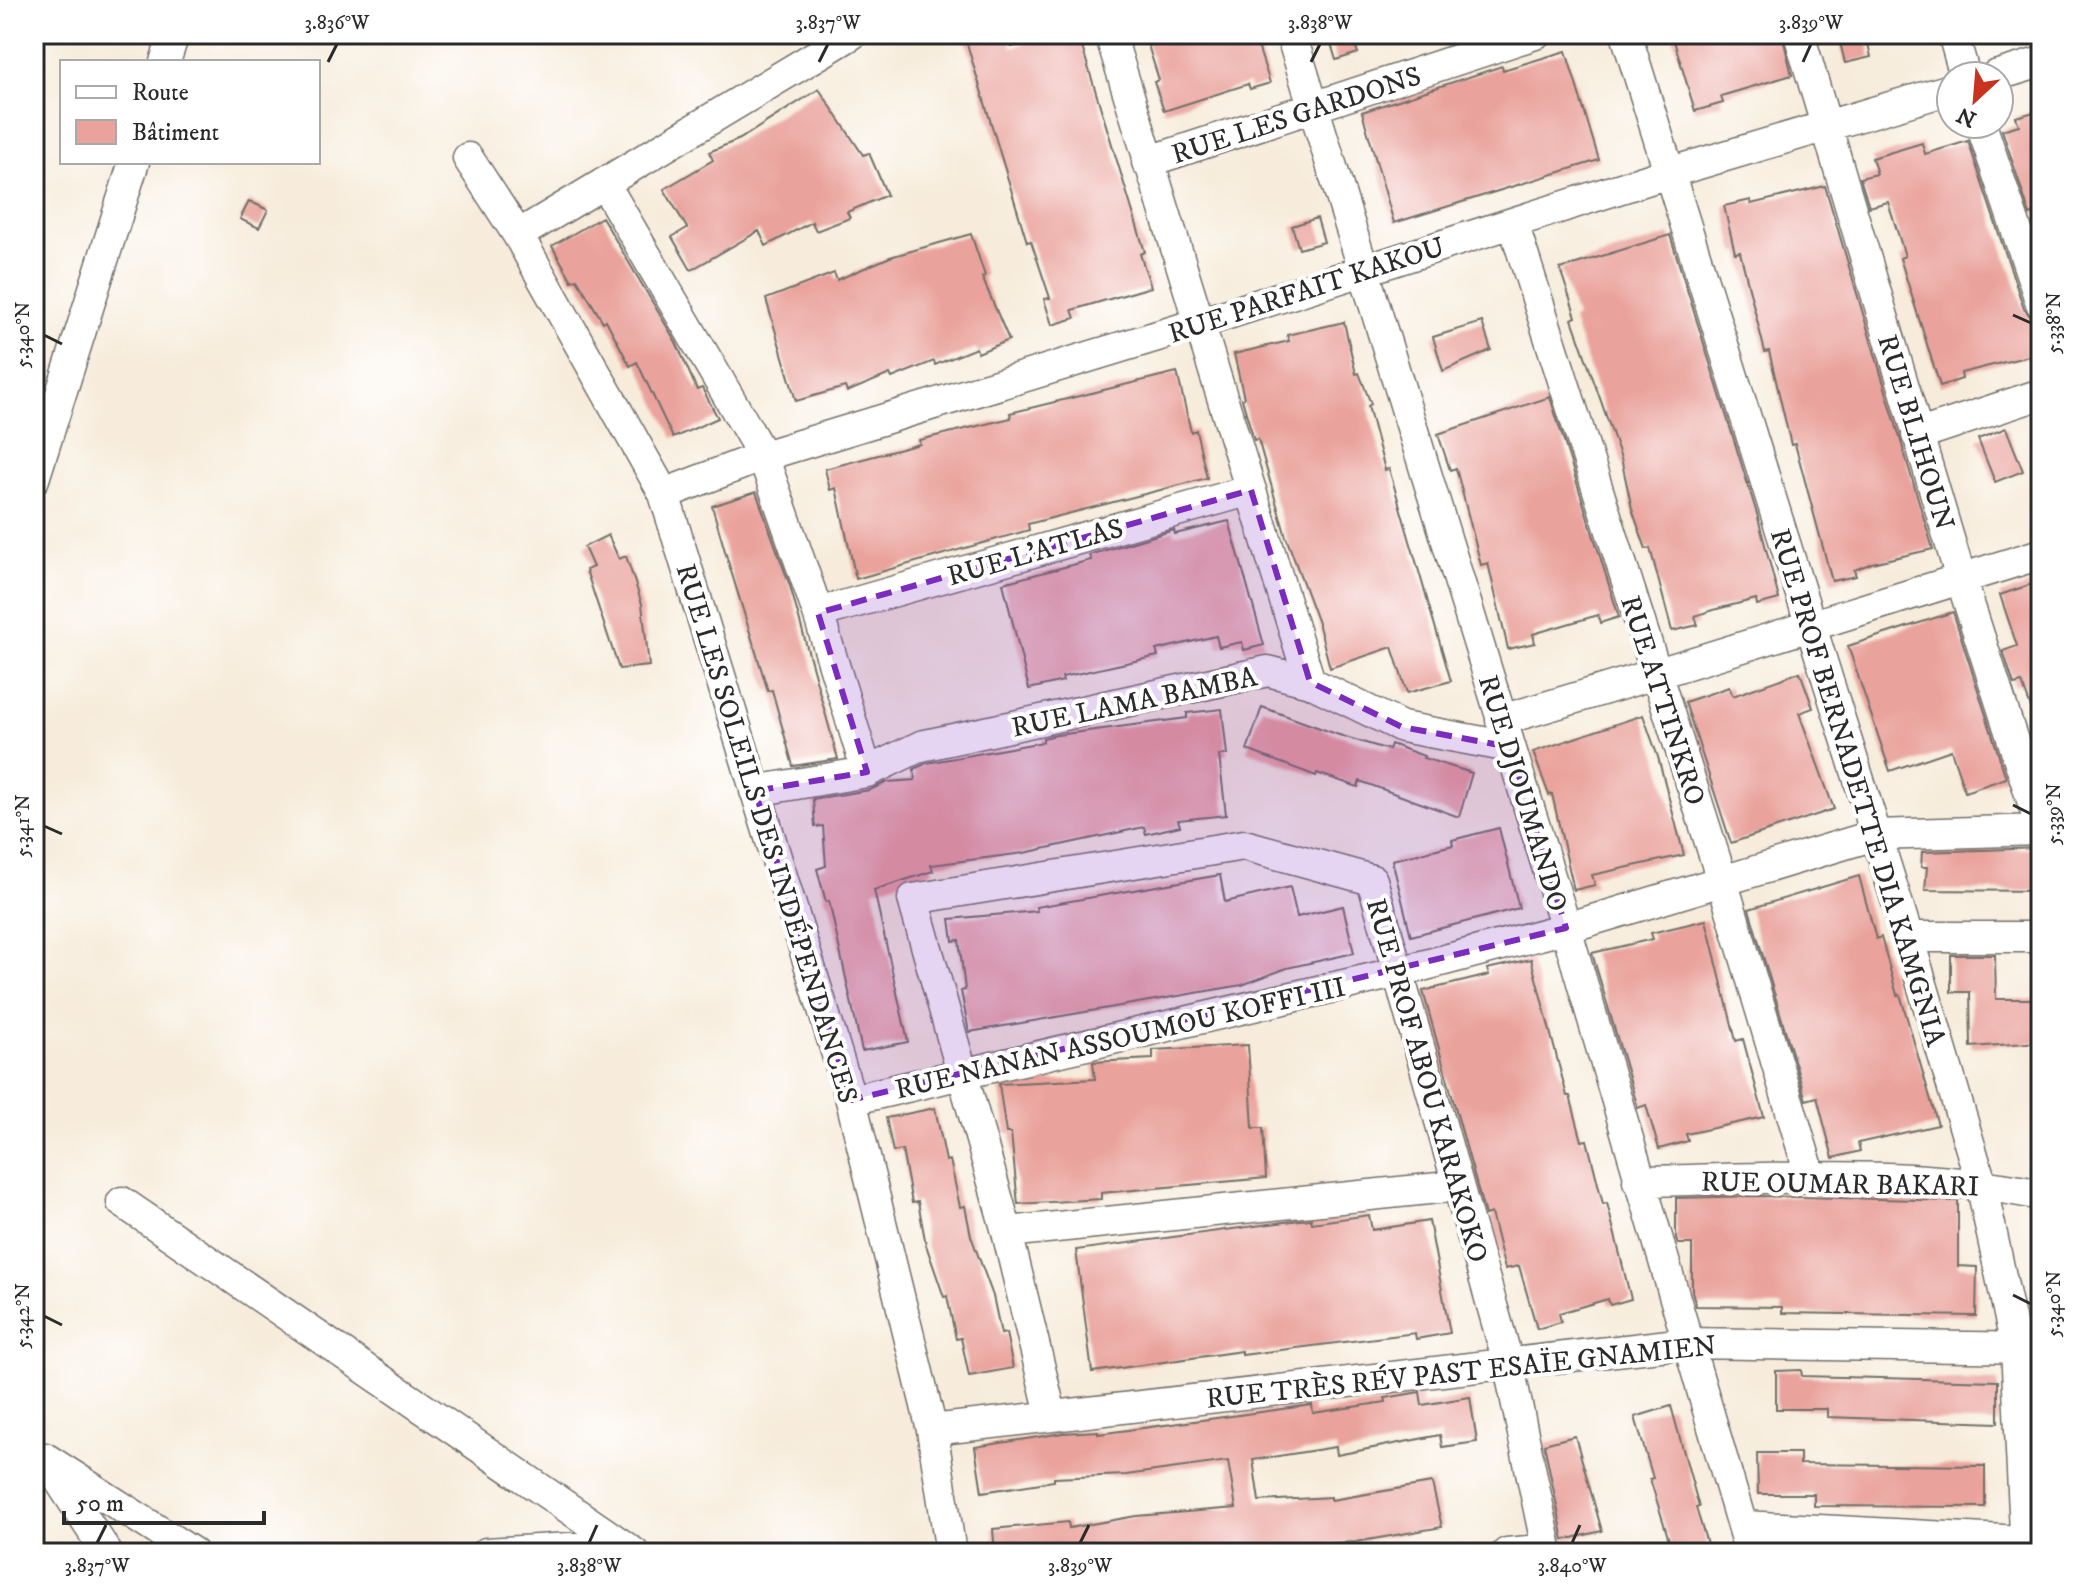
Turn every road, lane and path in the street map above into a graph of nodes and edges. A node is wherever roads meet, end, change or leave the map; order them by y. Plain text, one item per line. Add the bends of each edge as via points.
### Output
1 (174, 34) edge
2 (852, 34) edge
3 (1110, 34) edge
4 (1291, 34) edge
5 (1535, 34) edge
6 (1626, 34) edge
7 (1799, 34) edge
8 (1953, 34) edge
9 (1463, 46) edge
10 (166, 60) edge
11 (1960, 60) edge
12 (2041, 62) edge
13 (2015, 70) edge
14 (1935, 94) edge
15 (1315, 109) junction
16 (1825, 127) junction
17 (1986, 140) edge
18 (468, 158) dead end
19 (1147, 162) junction
20 (133, 164) edge
21 (1668, 173) junction
22 (604, 183) junction
23 (1513, 223) junction
24 (518, 235) junction
25 (1365, 270) junction
26 (2041, 303) edge
27 (1200, 323) junction
28 (2041, 394) edge
29 (1917, 435) junction
30 (763, 456) junction
31 (34, 479) edge
32 (1251, 490) junction
33 (664, 494) junction
34 (2041, 554) edge
35 (1961, 579) junction
36 (818, 613) junction
37 (1809, 624) junction
38 (1656, 675) junction
39 (1310, 682) junction
40 (1505, 734) junction
41 (867, 772) junction
42 (755, 791) junction
43 (2041, 829) edge
44 (1875, 835) junction
45 (1722, 880) junction
46 (1566, 928) junction
47 (1908, 937) junction
48 (2041, 937) edge
49 (1399, 972) junction
50 (962, 1073) junction
51 (851, 1100) junction
52 (1811, 1178) junction
53 (1638, 1181) junction
54 (1981, 1183) junction
55 (1458, 1186) junction
56 (2041, 1195) edge
57 (122, 1202) dead end
58 (1007, 1232) junction
59 (1686, 1343) junction
60 (2028, 1347) edge
61 (1508, 1362) junction
62 (1051, 1414) junction
63 (932, 1430) junction
64 (1747, 1539) edge
65 (2031, 1546) edge
66 (622, 1550) edge
67 (1548, 1551) edge
68 (107, 1553) edge
69 (193, 1553) edge
70 (486, 1553) edge
71 (951, 1553) edge
72 (1507, 1553) edge

1 - 10 street
2 - 22 street
3 - 19 street
4 - 15 street, RUE DJOUMANDO
5 - 9 street, RUE LES GARDONS
6 - 21 street, RUE PROF BERNADETTE DIA KAMGNIA
7 - 16 street, RUE BLIHOUN
8 - 11 street
9 - 15 street, RUE LES GARDONS
12 - 13 street
14 - 16 street, RUE PARFAIT KAKOU
15 - 19 street, RUE LES GARDONS
15 - 25 street, RUE DJOUMANDO
16 - 21 street, RUE PARFAIT KAKOU
16 - 29 street, RUE BLIHOUN
17 - 26 street
18 - 24 street, RUE LES SOLEILS DES INDÉPENDANCES
19 - 27 street
20 - 31 street
21 - 23 street, RUE PARFAIT KAKOU
21 - 37 street, RUE PROF BERNADETTE DIA KAMGNIA
22 - 24 street
22 - 30 street
23 - 25 street, RUE PARFAIT KAKOU
23 - 38 street, RUE ATTINKRO
24 - 33 street, RUE LES SOLEILS DES INDÉPENDANCES
25 - 27 street, RUE PARFAIT KAKOU
25 - 40 street, RUE DJOUMANDO
27 - 30 street, RUE PARFAIT KAKOU
27 - 32 street
28 - 29 street
29 - 35 street, RUE BLIHOUN
30 - 33 street, RUE PARFAIT KAKOU
30 - 36 street
32 - 36 street, RUE L'ATLAS
32 - 39 street
33 - 42 street, RUE LES SOLEILS DES INDÉPENDANCES
34 - 35 street
35 - 37 street
35 - 43 street, RUE BLIHOUN
36 - 41 street
37 - 38 street
37 - 44 street, RUE PROF BERNADETTE DIA KAMGNIA
38 - 40 street
38 - 45 street, RUE ATTINKRO
39 - 40 street, RUE LAMA BAMBA via 1402,727
39 - 41 street, RUE LAMA BAMBA via 1268,671 921,746
40 - 46 street, RUE DJOUMANDO
41 - 42 street, RUE LAMA BAMBA
42 - 51 street, RUE LES SOLEILS DES INDÉPENDANCES
43 - 44 street, RUE NANAN ASSOUMOU KOFFI III
44 - 45 street, RUE NANAN ASSOUMOU KOFFI III
44 - 47 street, RUE PROF BERNADETTE DIA KAMGNIA
45 - 46 street, RUE NANAN ASSOUMOU KOFFI III
45 - 52 street, RUE ATTINKRO
46 - 49 street, RUE NANAN ASSOUMOU KOFFI III
46 - 53 street, RUE DJOUMANDO
47 - 48 street
47 - 54 street, RUE PROF BERNADETTE DIA KAMGNIA
49 - 50 street, RUE NANAN ASSOUMOU KOFFI III
49 - 50 street, RUE PROF ABOU KARAKOKO via 1372,880 1244,845 913,899
49 - 55 street, RUE PROF ABOU KARAKOKO
50 - 51 street, RUE NANAN ASSOUMOU KOFFI III
50 - 58 street, RUE PROF ABOU KARAKOKO
51 - 63 street, RUE LES SOLEILS DES INDÉPENDANCES
52 - 53 street, RUE OUMAR BAKARI
52 - 54 street, RUE OUMAR BAKARI
53 - 59 street, RUE DJOUMANDO
54 - 56 street, RUE OUMAR BAKARI
54 - 60 street, RUE PROF BERNADETTE DIA KAMGNIA
55 - 58 street
55 - 61 street, RUE PROF ABOU KARAKOKO
57 - 66 street
58 - 62 street, RUE PROF ABOU KARAKOKO
59 - 60 street, RUE TRÈS RÉV PAST ESAÏE GNAMIEN
59 - 61 street, RUE TRÈS RÉV PAST ESAÏE GNAMIEN
59 - 64 street, RUE DJOUMANDO
60 - 65 street, RUE PROF BERNADETTE DIA KAMGNIA
61 - 62 street, RUE TRÈS RÉV PAST ESAÏE GNAMIEN
61 - 67 street, RUE PROF ABOU KARAKOKO
62 - 63 street, RUE TRÈS RÉV PAST ESAÏE GNAMIEN
63 - 71 street, RUE LES SOLEILS DES INDÉPENDANCES
64 - 65 street
66 - 70 street
67 - 72 street
68 - 69 street via 45,1458

